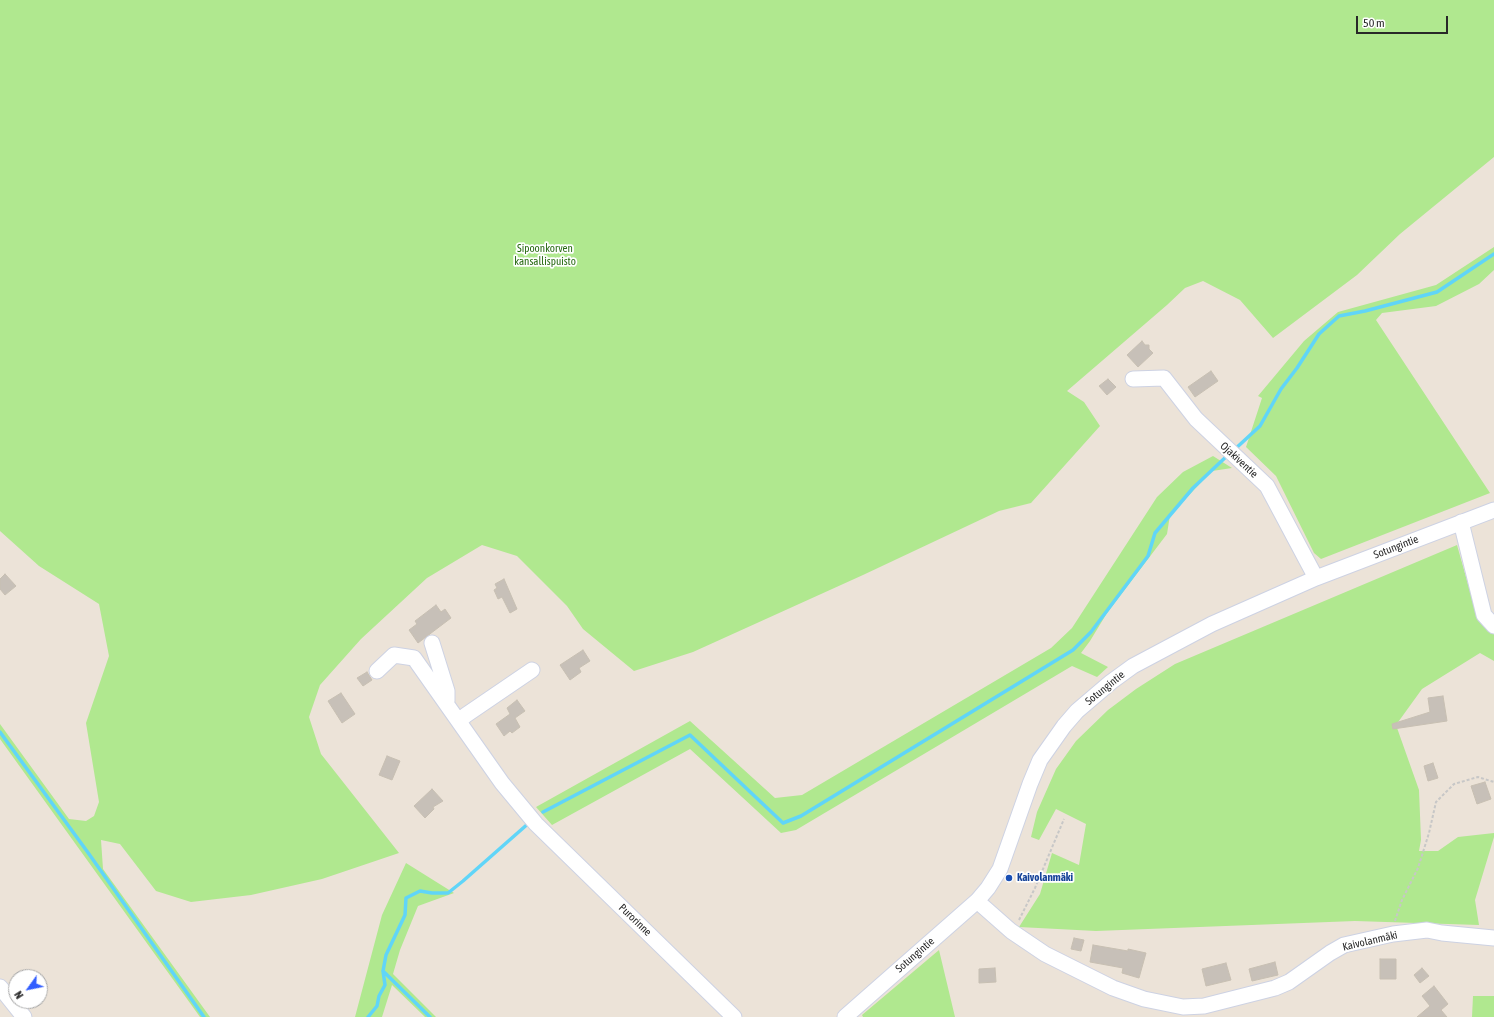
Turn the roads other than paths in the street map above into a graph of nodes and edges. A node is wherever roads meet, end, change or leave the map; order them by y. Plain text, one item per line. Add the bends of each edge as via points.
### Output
1 (1133, 379) dead end
2 (1494, 510) edge
3 (1461, 522) junction
4 (1316, 578) junction
5 (1494, 626) edge
6 (432, 642) dead end
7 (532, 670) dead end
8 (377, 671) dead end
9 (447, 704) junction
10 (460, 721) junction
11 (977, 901) junction
12 (1494, 938) edge
13 (0, 987) edge
14 (24, 1017) edge
15 (734, 1017) edge
16 (846, 1017) edge

1 - 4 street, Ojakiventie via 1164,378 1196,419 1267,486
2 - 3 street, Sotungintie
3 - 4 street, Sotungintie
3 - 5 street via 1484,615
4 - 11 street, Sotungintie via 1212,624 1133,666 1077,711 1040,760 1000,869
6 - 9 street via 447,690
7 - 10 street
8 - 9 street, Purorinne via 394,655 414,658
9 - 10 street, Purorinne
10 - 15 street, Purorinne via 502,783 536,824
11 - 12 street, Kaivolanmäki via 1045,954 1113,988 1144,999 1183,1007 1204,1006 1275,988 1289,982 1344,946 1393,934 1427,930
11 - 16 street, Sotungintie
13 - 14 street

